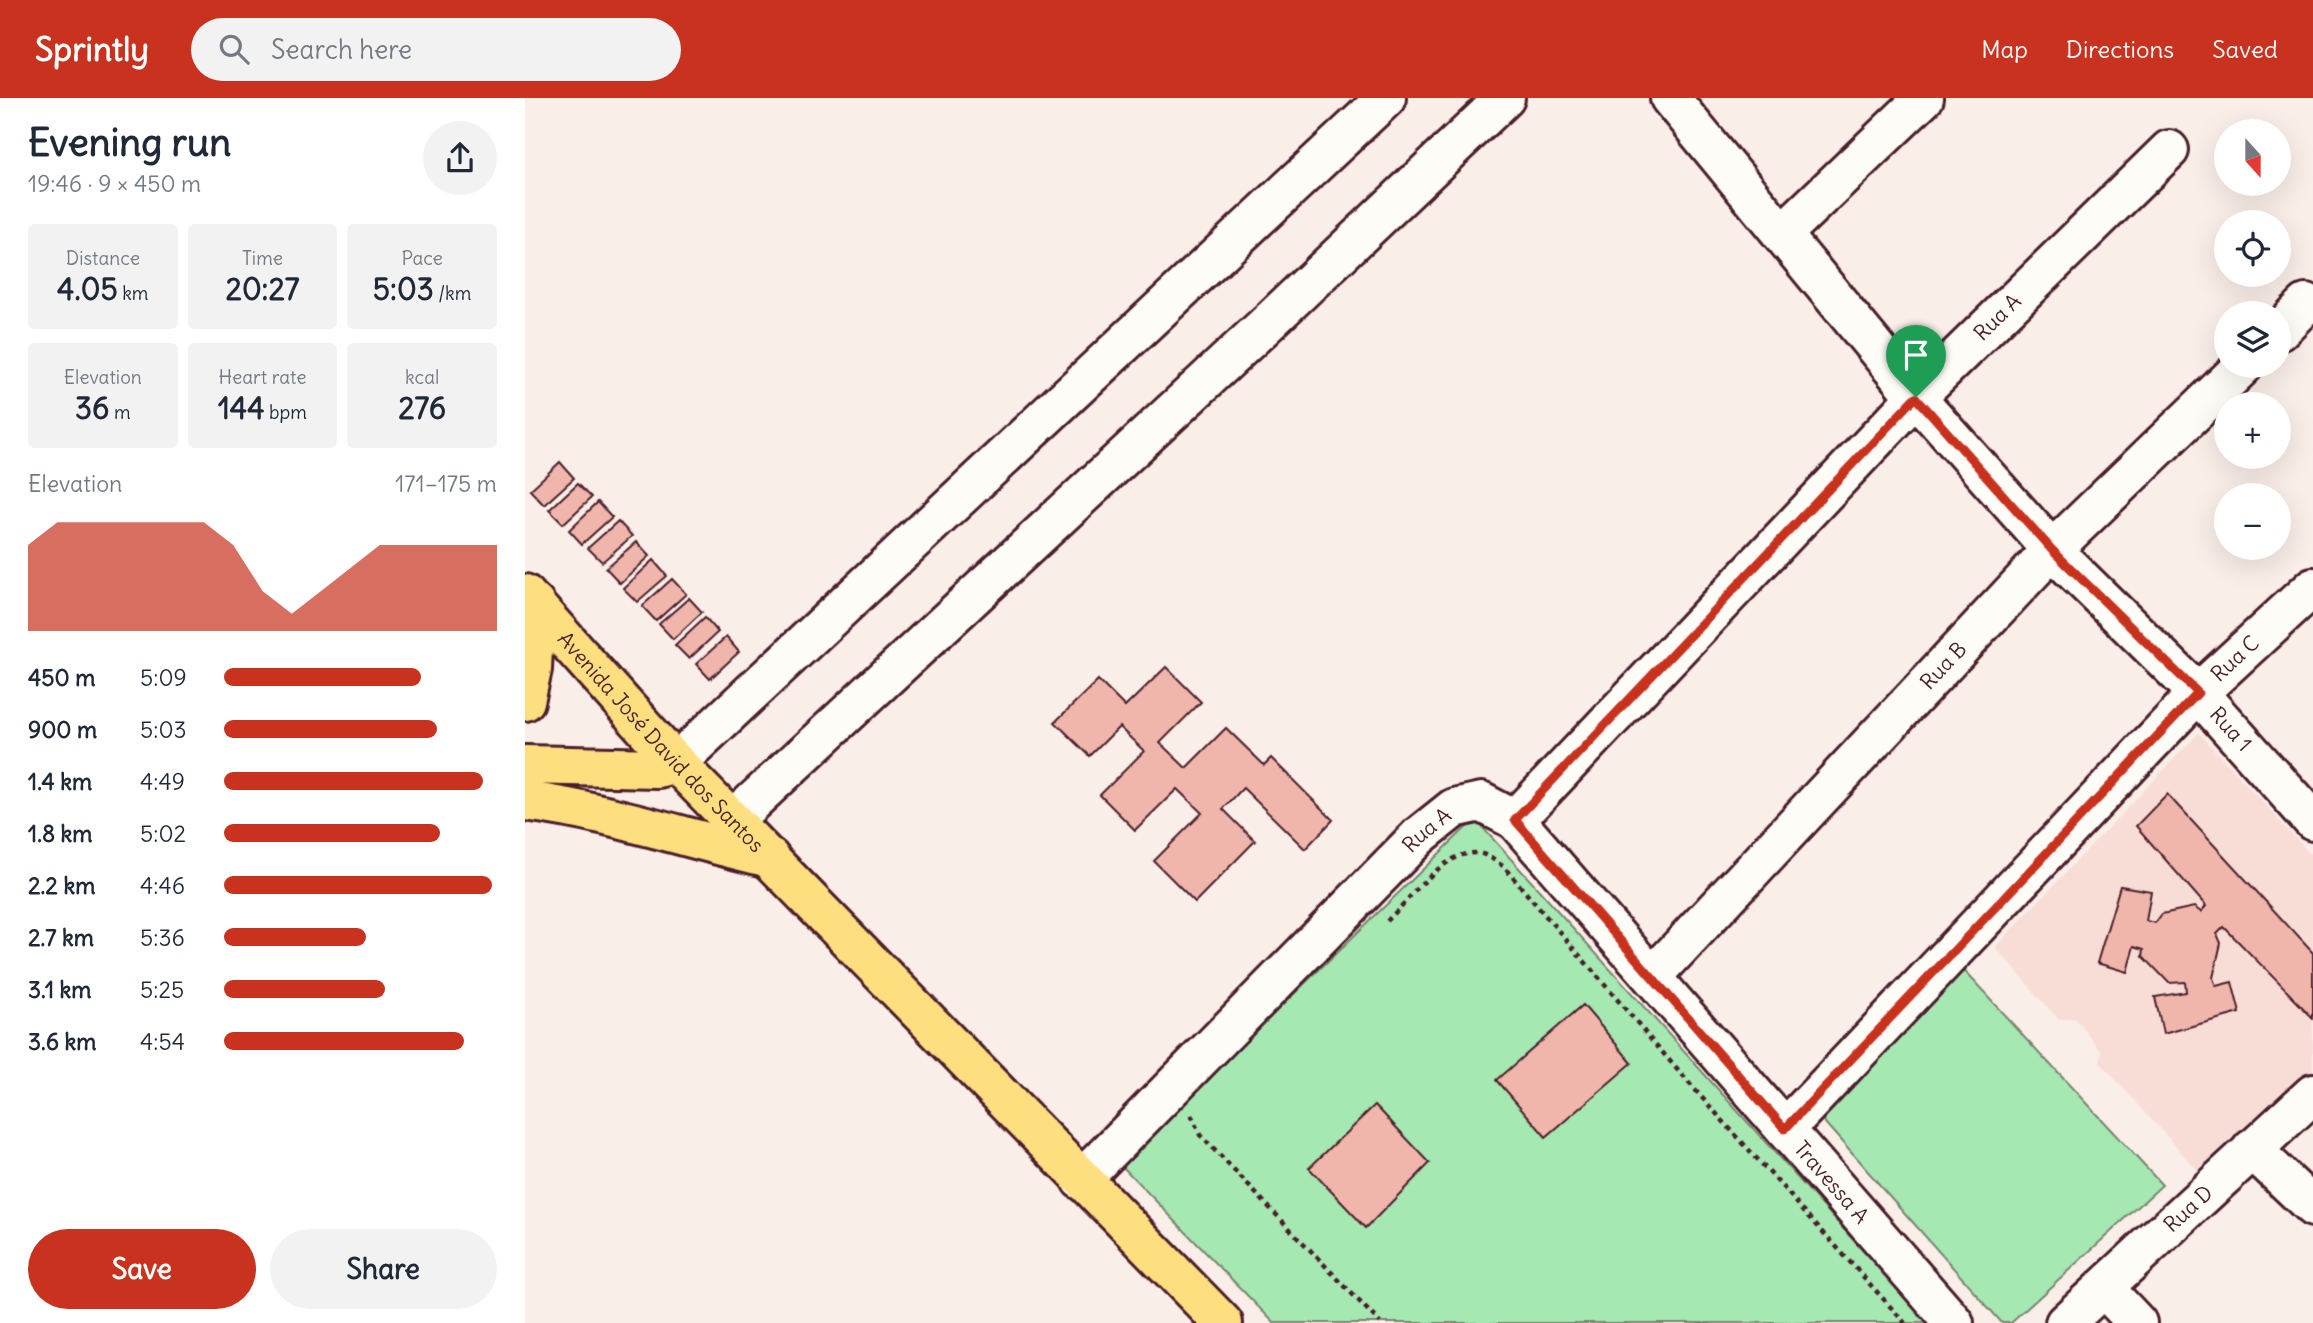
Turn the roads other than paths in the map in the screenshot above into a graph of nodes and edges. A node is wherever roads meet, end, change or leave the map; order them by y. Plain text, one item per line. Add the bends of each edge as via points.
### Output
1 (1386, 98) edge
2 (1505, 98) edge
3 (1671, 98) edge
4 (1924, 98) edge
5 (2169, 150) dead end
6 (1782, 234) junction
7 (2307, 304) dead end
8 (2291, 319) edge
9 (2230, 378) edge
10 (1916, 397) junction
11 (2052, 550) junction
12 (2313, 587) edge
13 (530, 599) edge
14 (2198, 693) junction
15 (525, 701) edge
16 (676, 763) junction
17 (525, 765) edge
18 (525, 801) edge
19 (734, 819) junction
20 (1515, 820) junction
21 (2313, 821) edge
22 (642, 822) junction
23 (770, 858) junction
24 (1653, 976) junction
25 (2313, 1094) edge
26 (1785, 1129) junction
27 (2252, 1149) junction
28 (1081, 1180) junction
29 (2313, 1207) edge
30 (2104, 1288) junction
31 (1223, 1323) edge
32 (1954, 1323) edge
33 (2065, 1323) edge
34 (2137, 1323) edge

1 - 16 street
2 - 19 street
3 - 6 street, Rua 1
4 - 6 street
5 - 10 street, Rua A
6 - 10 street, Rua 1
7 - 8 street
9 - 11 street, Rua B
10 - 11 street, Rua 1
10 - 20 street, Rua A
11 - 14 street, Rua 1
11 - 24 street, Rua B
12 - 14 street, Rua C
13 - 15 main road via 532,669
13 - 16 main road, Avenida José David dos Santos
14 - 21 street, Rua 1
14 - 26 street, Rua C
16 - 17 main road via 658,768
16 - 19 main road, Avenida José David dos Santos
16 - 22 main road
18 - 22 main road
19 - 23 main road, Avenida José David dos Santos
20 - 24 street, Travessa A
20 - 28 street, Rua A via 1481,802 1454,808 1419,836
22 - 23 main road
23 - 28 main road, Avenida José David dos Santos
24 - 26 street, Travessa A
25 - 27 street, Rua D
26 - 32 street, Travessa A
27 - 29 street
27 - 30 street, Rua D
28 - 31 main road, Avenida José David dos Santos
30 - 33 street, Rua D
30 - 34 street

